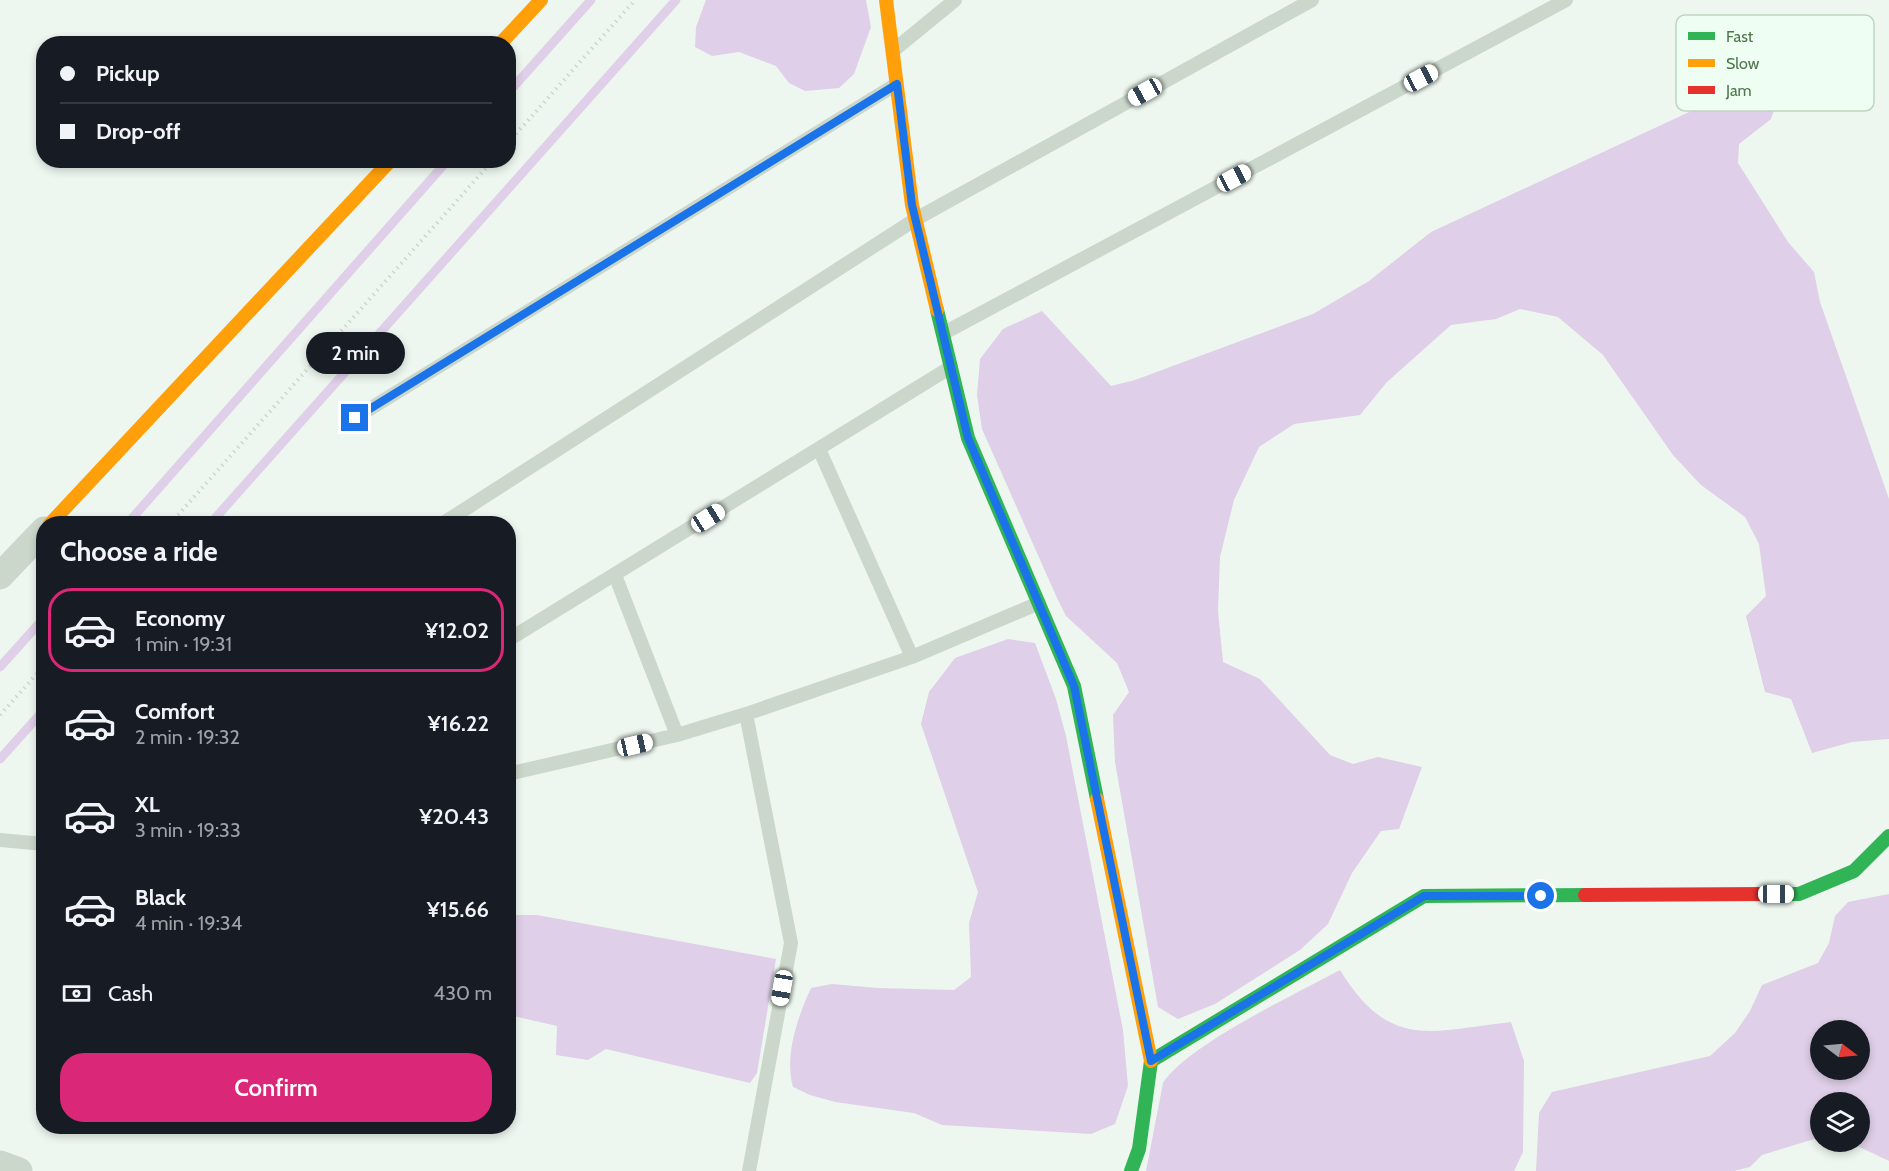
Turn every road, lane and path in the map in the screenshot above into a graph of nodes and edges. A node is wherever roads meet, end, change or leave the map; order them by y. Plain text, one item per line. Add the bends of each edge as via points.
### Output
1 (541, 0) edge
2 (635, 0) edge
3 (886, 0) edge
4 (955, 0) edge
5 (1312, 0) edge
6 (1566, 0) edge
7 (507, 36) edge
8 (892, 51) junction
9 (897, 84) junction
10 (516, 133) edge
11 (384, 168) edge
12 (486, 168) edge
13 (915, 219) junction
14 (943, 333) junction
15 (951, 367) junction
16 (355, 418) dead end
17 (819, 448) junction
18 (57, 516) edge
19 (177, 516) edge
20 (454, 516) edge
21 (36, 538) edge
22 (615, 575) junction
23 (0, 576) edge
24 (1039, 603) junction
25 (516, 635) edge
26 (912, 657) junction
27 (36, 675) edge
28 (746, 714) junction
29 (0, 715) edge
30 (677, 735) junction
31 (516, 772) edge
32 (1889, 836) edge
33 (0, 840) edge
34 (36, 843) edge
35 (1151, 1061) junction
36 (0, 1164) edge
37 (19, 1171) edge
38 (748, 1171) edge
39 (1131, 1171) edge

1 - 7 street
2 - 10 path
3 - 8 street
4 - 8 lane
5 - 13 lane
6 - 14 lane
8 - 9 street
9 - 13 street
9 - 16 lane
11 - 18 street
12 - 19 path
13 - 14 street
13 - 20 lane
14 - 15 street
15 - 17 lane
15 - 24 street via 968,438
17 - 22 lane
17 - 26 lane
21 - 23 street
22 - 25 lane
22 - 30 lane
24 - 26 lane
24 - 35 street via 1074,686
26 - 28 lane
27 - 29 path
28 - 30 lane
28 - 38 lane via 791,943
30 - 31 lane
32 - 35 street via 1854,871 1799,894 1424,896
33 - 34 lane
35 - 39 street via 1139,1149
36 - 37 street

